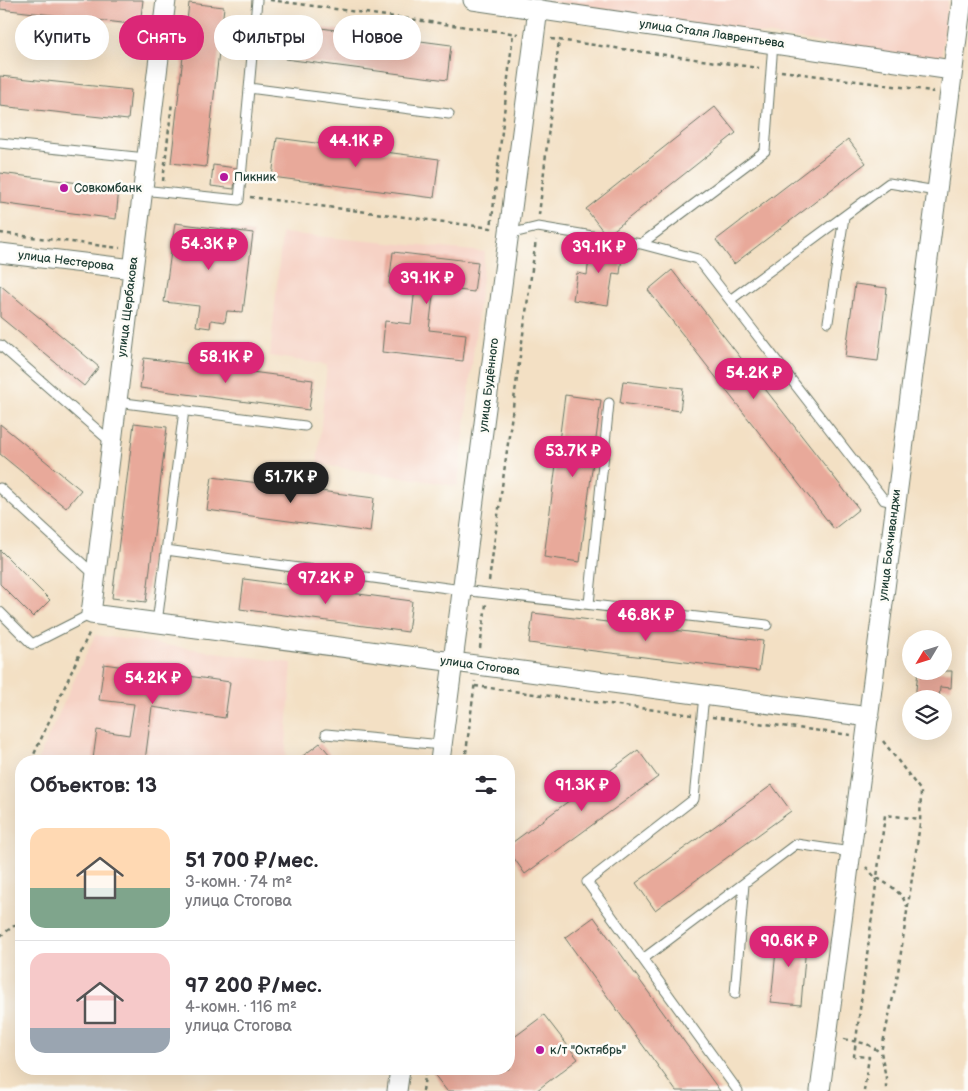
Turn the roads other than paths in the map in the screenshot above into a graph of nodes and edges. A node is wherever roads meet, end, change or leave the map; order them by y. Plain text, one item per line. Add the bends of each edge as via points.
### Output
1 (166, 0) edge
2 (257, 0) edge
3 (472, 0) edge
4 (962, 0) edge
5 (538, 9) junction
6 (773, 43) junction
7 (952, 70) junction
8 (249, 88) junction
9 (449, 114) dead end
10 (0, 143) edge
11 (146, 158) junction
12 (142, 190) junction
13 (936, 191) junction
14 (844, 217) junction
15 (508, 234) junction
16 (641, 244) junction
17 (0, 253) edge
18 (133, 269) junction
19 (730, 300) junction
20 (828, 322) dead end
21 (0, 345) edge
22 (117, 402) junction
23 (610, 403) dead end
24 (184, 410) junction
25 (305, 426) dead end
26 (112, 443) junction
27 (0, 488) edge
28 (896, 502) junction
29 (166, 550) junction
30 (96, 576) junction
31 (462, 590) junction
32 (589, 604) junction
33 (0, 612) edge
34 (91, 614) junction
35 (157, 623) junction
36 (766, 625) dead end
37 (453, 662) junction
38 (704, 695) junction
39 (868, 720) junction
40 (326, 734) dead end
41 (441, 753) edge
42 (851, 852) junction
43 (744, 884) junction
44 (643, 959) junction
45 (735, 994) dead end
46 (399, 1075) edge
47 (397, 1091) edge
48 (738, 1091) edge
49 (820, 1091) edge

1 - 11 street, улица Щербакова
2 - 8 lane
3 - 5 street, улица Сталя Лаврентьева
4 - 7 street, улица Бахчиванджи
5 - 6 street, улица Сталя Лаврентьева
5 - 15 street, улица Будённого
6 - 7 street, улица Сталя Лаврентьева
6 - 16 lane via 765,151
7 - 13 street, улица Бахчиванджи
8 - 9 lane
8 - 12 lane via 239,200
10 - 11 lane
11 - 12 street, улица Щербакова
12 - 18 street, улица Щербакова
13 - 14 lane via 889,183
13 - 28 street, улица Бахчиванджи
14 - 19 lane
14 - 20 lane
15 - 16 lane via 538,227
15 - 31 street, улица Будённого
16 - 19 lane via 698,259
17 - 18 street, улица Нестерова
18 - 22 street, улица Щербакова
19 - 28 lane via 884,500
21 - 26 lane
22 - 24 lane
22 - 26 street, улица Щербакова
23 - 32 lane
24 - 25 lane
24 - 29 lane
26 - 30 street, улица Щербакова
27 - 30 lane
28 - 39 street, улица Бахчиванджи
29 - 31 lane
29 - 35 lane
30 - 34 street, улица Щербакова
31 - 32 lane
31 - 37 street, улица Будённого
32 - 36 lane
33 - 34 lane via 32,644
34 - 35 street, улица Стогова
35 - 37 street, улица Стогова
37 - 38 street, улица Стогова
37 - 41 street, улица Будённого
38 - 39 street, улица Стогова
38 - 44 lane via 694,799 587,882
39 - 42 street, улица Бахчиванджи
40 - 41 lane
42 - 43 lane via 796,844
42 - 49 street, улица Бахчиванджи
43 - 44 lane
43 - 45 lane
44 - 48 lane
46 - 47 street

